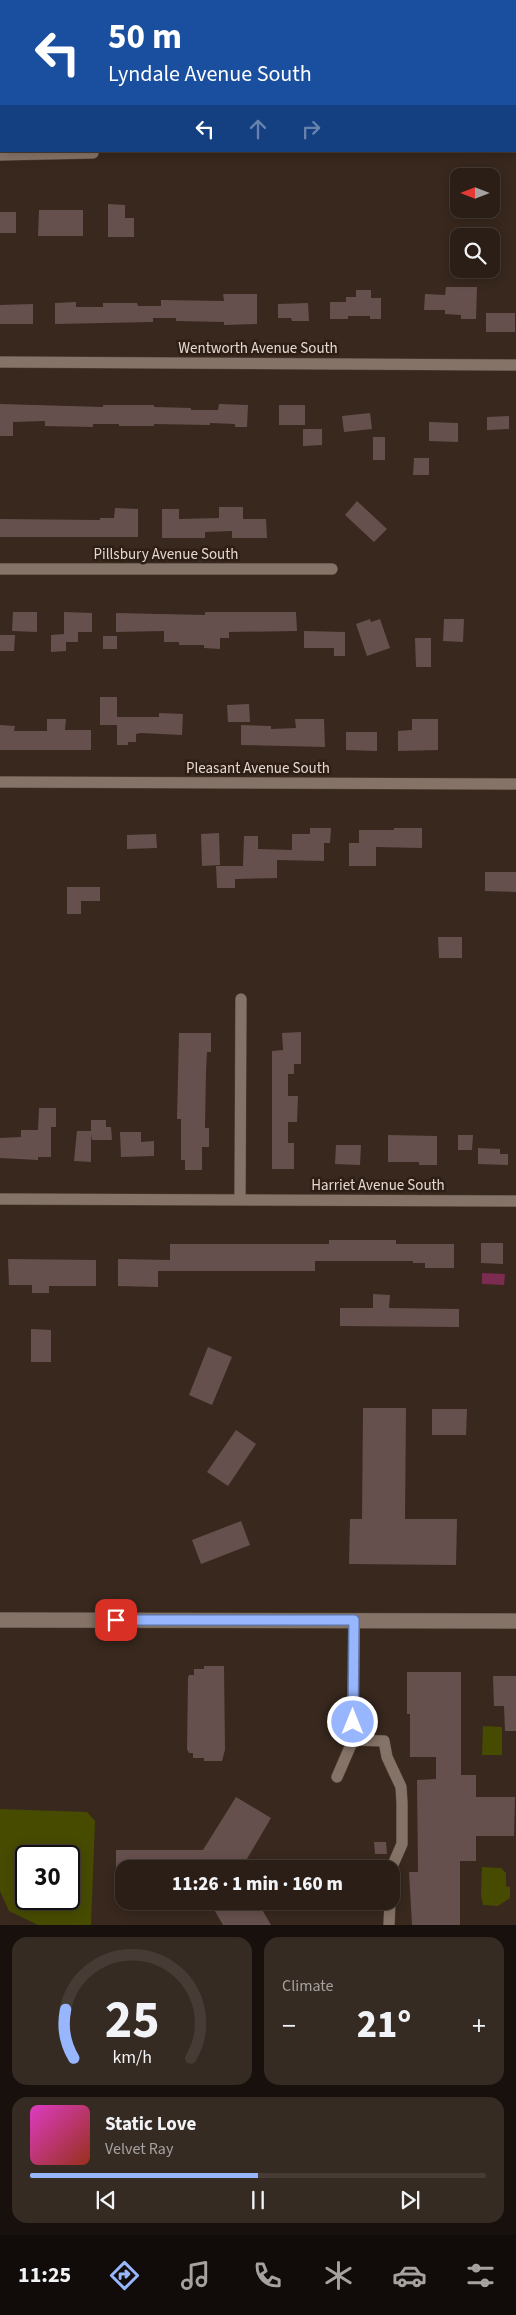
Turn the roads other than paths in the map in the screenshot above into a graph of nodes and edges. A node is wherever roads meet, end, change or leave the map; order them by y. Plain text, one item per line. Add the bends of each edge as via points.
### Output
1 (93, 153) dead end
2 (0, 155) edge
3 (0, 362) edge
4 (516, 365) edge
5 (0, 569) edge
6 (332, 569) dead end
7 (0, 782) edge
8 (516, 784) edge
9 (241, 999) dead end
10 (0, 1199) edge
11 (240, 1199) junction
12 (516, 1201) edge
13 (0, 1620) edge
14 (354, 1620) junction
15 (516, 1621) edge
16 (353, 1740) junction
17 (337, 1777) dead end
18 (395, 1860) edge
19 (390, 1910) edge
20 (389, 1925) edge

1 - 2 street
3 - 4 street, Wentworth Avenue South
5 - 6 street, Pillsbury Avenue South
7 - 8 street, Pleasant Avenue South
9 - 11 street
10 - 11 street, Harriet Avenue South
11 - 12 street, Harriet Avenue South
13 - 14 street
14 - 15 street
14 - 16 street
16 - 17 street
16 - 18 street via 384,1741 400,1788 402,1844
19 - 20 street

